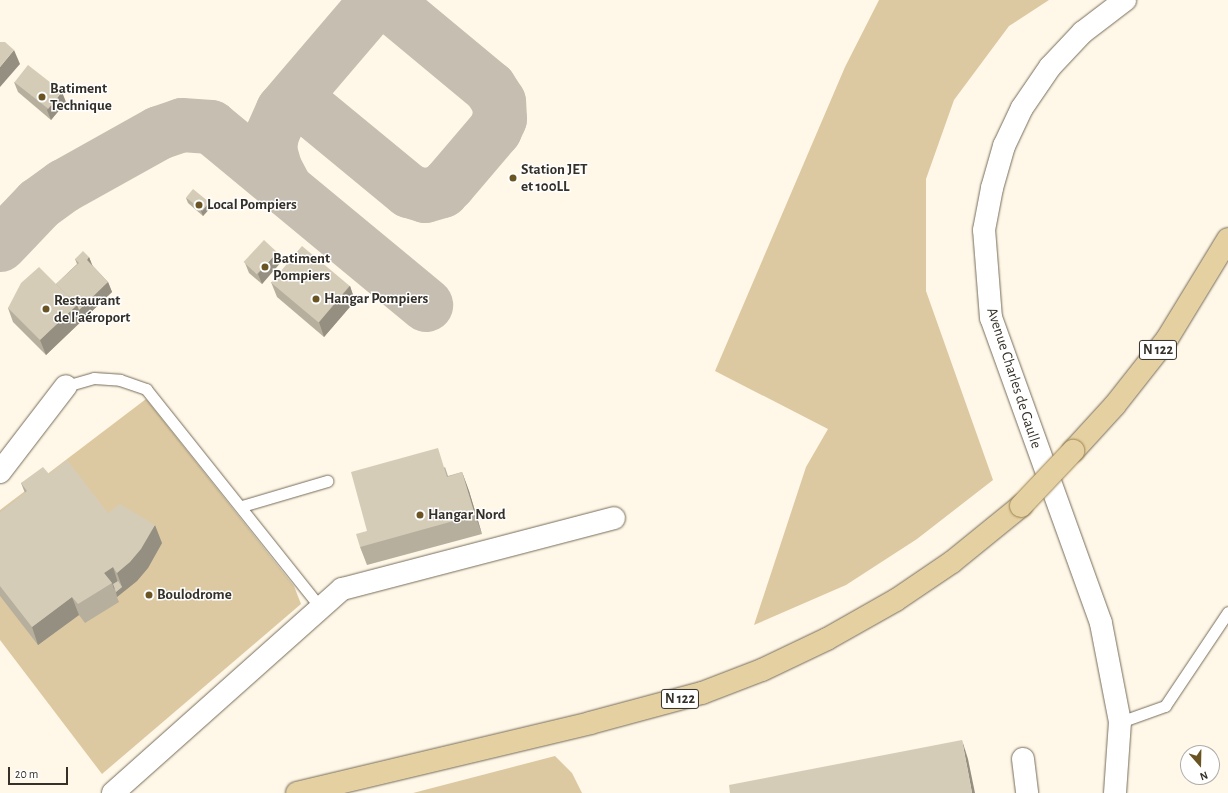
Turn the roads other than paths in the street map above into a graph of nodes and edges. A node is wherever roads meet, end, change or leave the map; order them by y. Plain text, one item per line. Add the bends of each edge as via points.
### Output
1 (1125, 0) edge
2 (1228, 239) edge
3 (66, 386) joint
4 (0, 472) edge
5 (327, 480) dead end
6 (242, 506) junction
7 (614, 518) dead end
8 (321, 608) junction
9 (1228, 612) edge
10 (1120, 722) junction
11 (1023, 759) dead end
12 (113, 793) edge
13 (297, 793) edge
14 (1027, 793) edge
15 (1115, 793) edge

1 - 10 main road, Avenue Charles de Gaulle via 1083,32 1050,67 1022,108 1004,146 984,230 991,318 1101,623
2 - 13 main road, N 122, bridge via 1167,339 1115,405 1074,451 1021,506 952,562 896,600 827,639 762,670 702,693 590,723
3 - 4 main road
3 - 6 lane via 94,378 120,380 146,390
5 - 6 lane
6 - 8 lane
7 - 8 main road via 342,590
8 - 12 main road
9 - 10 lane via 1165,706
10 - 15 main road, Avenue Charles de Gaulle
11 - 14 main road

